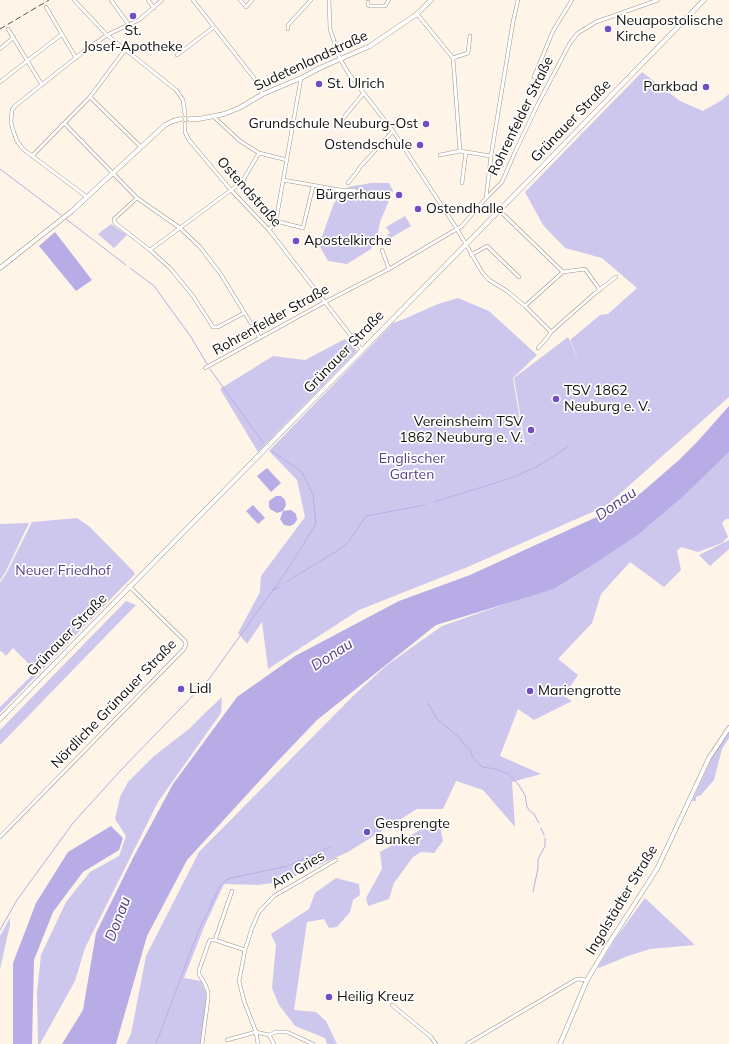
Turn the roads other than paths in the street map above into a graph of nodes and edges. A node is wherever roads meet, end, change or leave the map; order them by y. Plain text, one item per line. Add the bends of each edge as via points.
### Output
1 (74, 0) edge
2 (110, 0) edge
3 (148, 0) edge
4 (162, 0) edge
5 (192, 0) edge
6 (240, 0) edge
7 (252, 0) edge
8 (311, 0) edge
9 (329, 0) edge
10 (389, 0) edge
11 (430, 0) edge
12 (518, 0) edge
13 (572, 0) edge
14 (658, 0) edge
15 (704, 0) edge
16 (368, 2) dead end
17 (46, 7) dead end
18 (154, 8) junction
19 (417, 14) junction
20 (129, 25) junction
21 (214, 27) junction
22 (8, 29) dead end
23 (288, 29) dead end
24 (62, 34) junction
25 (107, 35) junction
26 (470, 36) dead end
27 (14, 37) junction
28 (0, 48) edge
29 (125, 50) junction
30 (177, 55) dead end
31 (76, 58) junction
32 (453, 58) junction
33 (340, 59) junction
34 (27, 60) junction
35 (534, 77) dead end
36 (301, 78) junction
37 (0, 82) edge
38 (42, 85) junction
39 (263, 94) junction
40 (364, 94) junction
41 (90, 97) junction
42 (185, 115) junction
43 (213, 116) junction
44 (181, 119) junction
45 (189, 119) junction
46 (185, 123) junction
47 (65, 124) junction
48 (336, 127) dead end
49 (393, 131) junction
50 (141, 147) junction
51 (460, 151) junction
52 (466, 152) junction
53 (259, 153) junction
54 (440, 155) dead end
55 (32, 156) junction
56 (491, 156) junction
57 (287, 160) junction
58 (113, 173) junction
59 (283, 180) junction
60 (348, 183) dead end
61 (462, 183) dead end
62 (313, 186) junction
63 (231, 190) junction
64 (355, 190) dead end
65 (87, 197) junction
66 (137, 198) junction
67 (486, 198) junction
68 (499, 210) junction
69 (276, 221) junction
70 (180, 228) junction
71 (457, 229) junction
72 (269, 230) junction
73 (465, 244) junction
74 (150, 250) junction
75 (382, 250) dead end
76 (471, 254) junction
77 (0, 268) edge
78 (389, 269) junction
79 (562, 272) junction
80 (616, 277) dead end
81 (519, 278) dead end
82 (600, 290) junction
83 (325, 302) junction
84 (525, 306) junction
85 (244, 313) junction
86 (551, 332) junction
87 (260, 338) junction
88 (538, 348) dead end
89 (362, 350) junction
90 (206, 368) dead end
91 (129, 586) junction
92 (0, 719) edge
93 (729, 728) edge
94 (0, 838) edge
95 (336, 860) dead end
96 (232, 891) dead end
97 (215, 940) junction
98 (245, 950) junction
99 (587, 980) junction
100 (392, 1005) dead end
101 (256, 1032) junction
102 (269, 1035) junction
103 (227, 1040) dead end
104 (202, 1044) edge
105 (258, 1044) edge
106 (274, 1044) edge
107 (313, 1044) edge
108 (436, 1044) edge
109 (467, 1044) edge
110 (560, 1044) edge

1 - 25 street
2 - 20 street
3 - 18 street
4 - 18 street
5 - 21 street
6 - 7 street via 246,7
8 - 23 street via 288,25
9 - 33 street via 330,29
10 - 16 street via 385,6 370,6
11 - 19 street, Sudetenlandstraße
12 - 56 street
13 - 35 street via 553,31
14 - 67 street, Rohrenfelder Straße via 596,22 578,33 570,43 538,104 502,182
15 - 68 street, Grünauer Straße
17 - 24 street
18 - 20 street
19 - 32 street
19 - 33 street, Sudetenlandstraße via 375,43
20 - 25 street
21 - 30 street
21 - 39 street via 254,78
22 - 27 street
24 - 31 street
24 - 34 street
25 - 29 street
25 - 31 street
26 - 32 street via 468,53
27 - 28 street
27 - 34 street
29 - 41 street
29 - 42 street via 176,90 183,100
31 - 38 street
32 - 51 street
33 - 36 street, Sudetenlandstraße
33 - 40 street
34 - 37 street
34 - 38 street
36 - 39 street, Sudetenlandstraße
36 - 57 street
38 - 55 street via 12,110 11,122 17,141
39 - 43 street, Sudetenlandstraße via 239,108
40 - 48 street
40 - 49 street
41 - 47 street
41 - 50 street
42 - 44 street
42 - 45 street via 188,115
43 - 45 street, Sudetenlandstraße
43 - 53 street via 240,141
44 - 46 street
44 - 50 street via 164,125
45 - 46 street
46 - 63 street, Ostendstraße via 185,132 189,140
47 - 55 street
47 - 58 street
49 - 60 street
49 - 71 street
50 - 58 street
51 - 52 street
51 - 54 street
52 - 56 street
52 - 61 street
53 - 57 street
53 - 63 street via 242,182
55 - 65 street
56 - 67 street
57 - 59 street
58 - 65 street
58 - 66 street
59 - 62 street
59 - 69 street
62 - 64 street
62 - 69 street via 303,228
63 - 70 street
63 - 72 street, Ostendstraße
65 - 77 street
66 - 70 street
66 - 74 street via 114,219 115,223
67 - 71 street, Rohrenfelder Straße
68 - 73 street, Grünauer Straße
68 - 79 street
69 - 72 street
70 - 74 street
70 - 85 street via 200,247 220,273
71 - 73 street
71 - 78 street, Rohrenfelder Straße
72 - 83 street, Ostendstraße
73 - 76 street
73 - 89 street, Grünauer Straße
74 - 85 street via 182,281 213,326 218,327
75 - 78 street
76 - 81 street via 487,246
76 - 84 street via 490,280
78 - 83 street, Rohrenfelder Straße
79 - 82 street via 585,269
79 - 84 street
80 - 82 street
82 - 86 street
83 - 87 street, Rohrenfelder Straße
83 - 89 street, Ostendstraße
84 - 86 street
85 - 87 street
86 - 88 street
87 - 90 street, Rohrenfelder Straße
89 - 91 street, Grünauer Straße
91 - 92 street, Grünauer Straße
91 - 94 street, Nördliche Grünauer Straße via 185,641 184,649
93 - 99 street, Ingolstädter Straße via 709,758 658,867
95 - 98 street, Am Gries via 274,896 259,912
96 - 97 street
97 - 98 street
97 - 104 street via 210,940 199,970 208,999
98 - 101 street, Am Gries via 239,981
99 - 109 street via 577,979
99 - 110 street, Ingolstädter Straße
100 - 108 street
101 - 102 street
101 - 103 street
101 - 105 street, Am Gries
102 - 106 street
102 - 107 street via 287,1032

